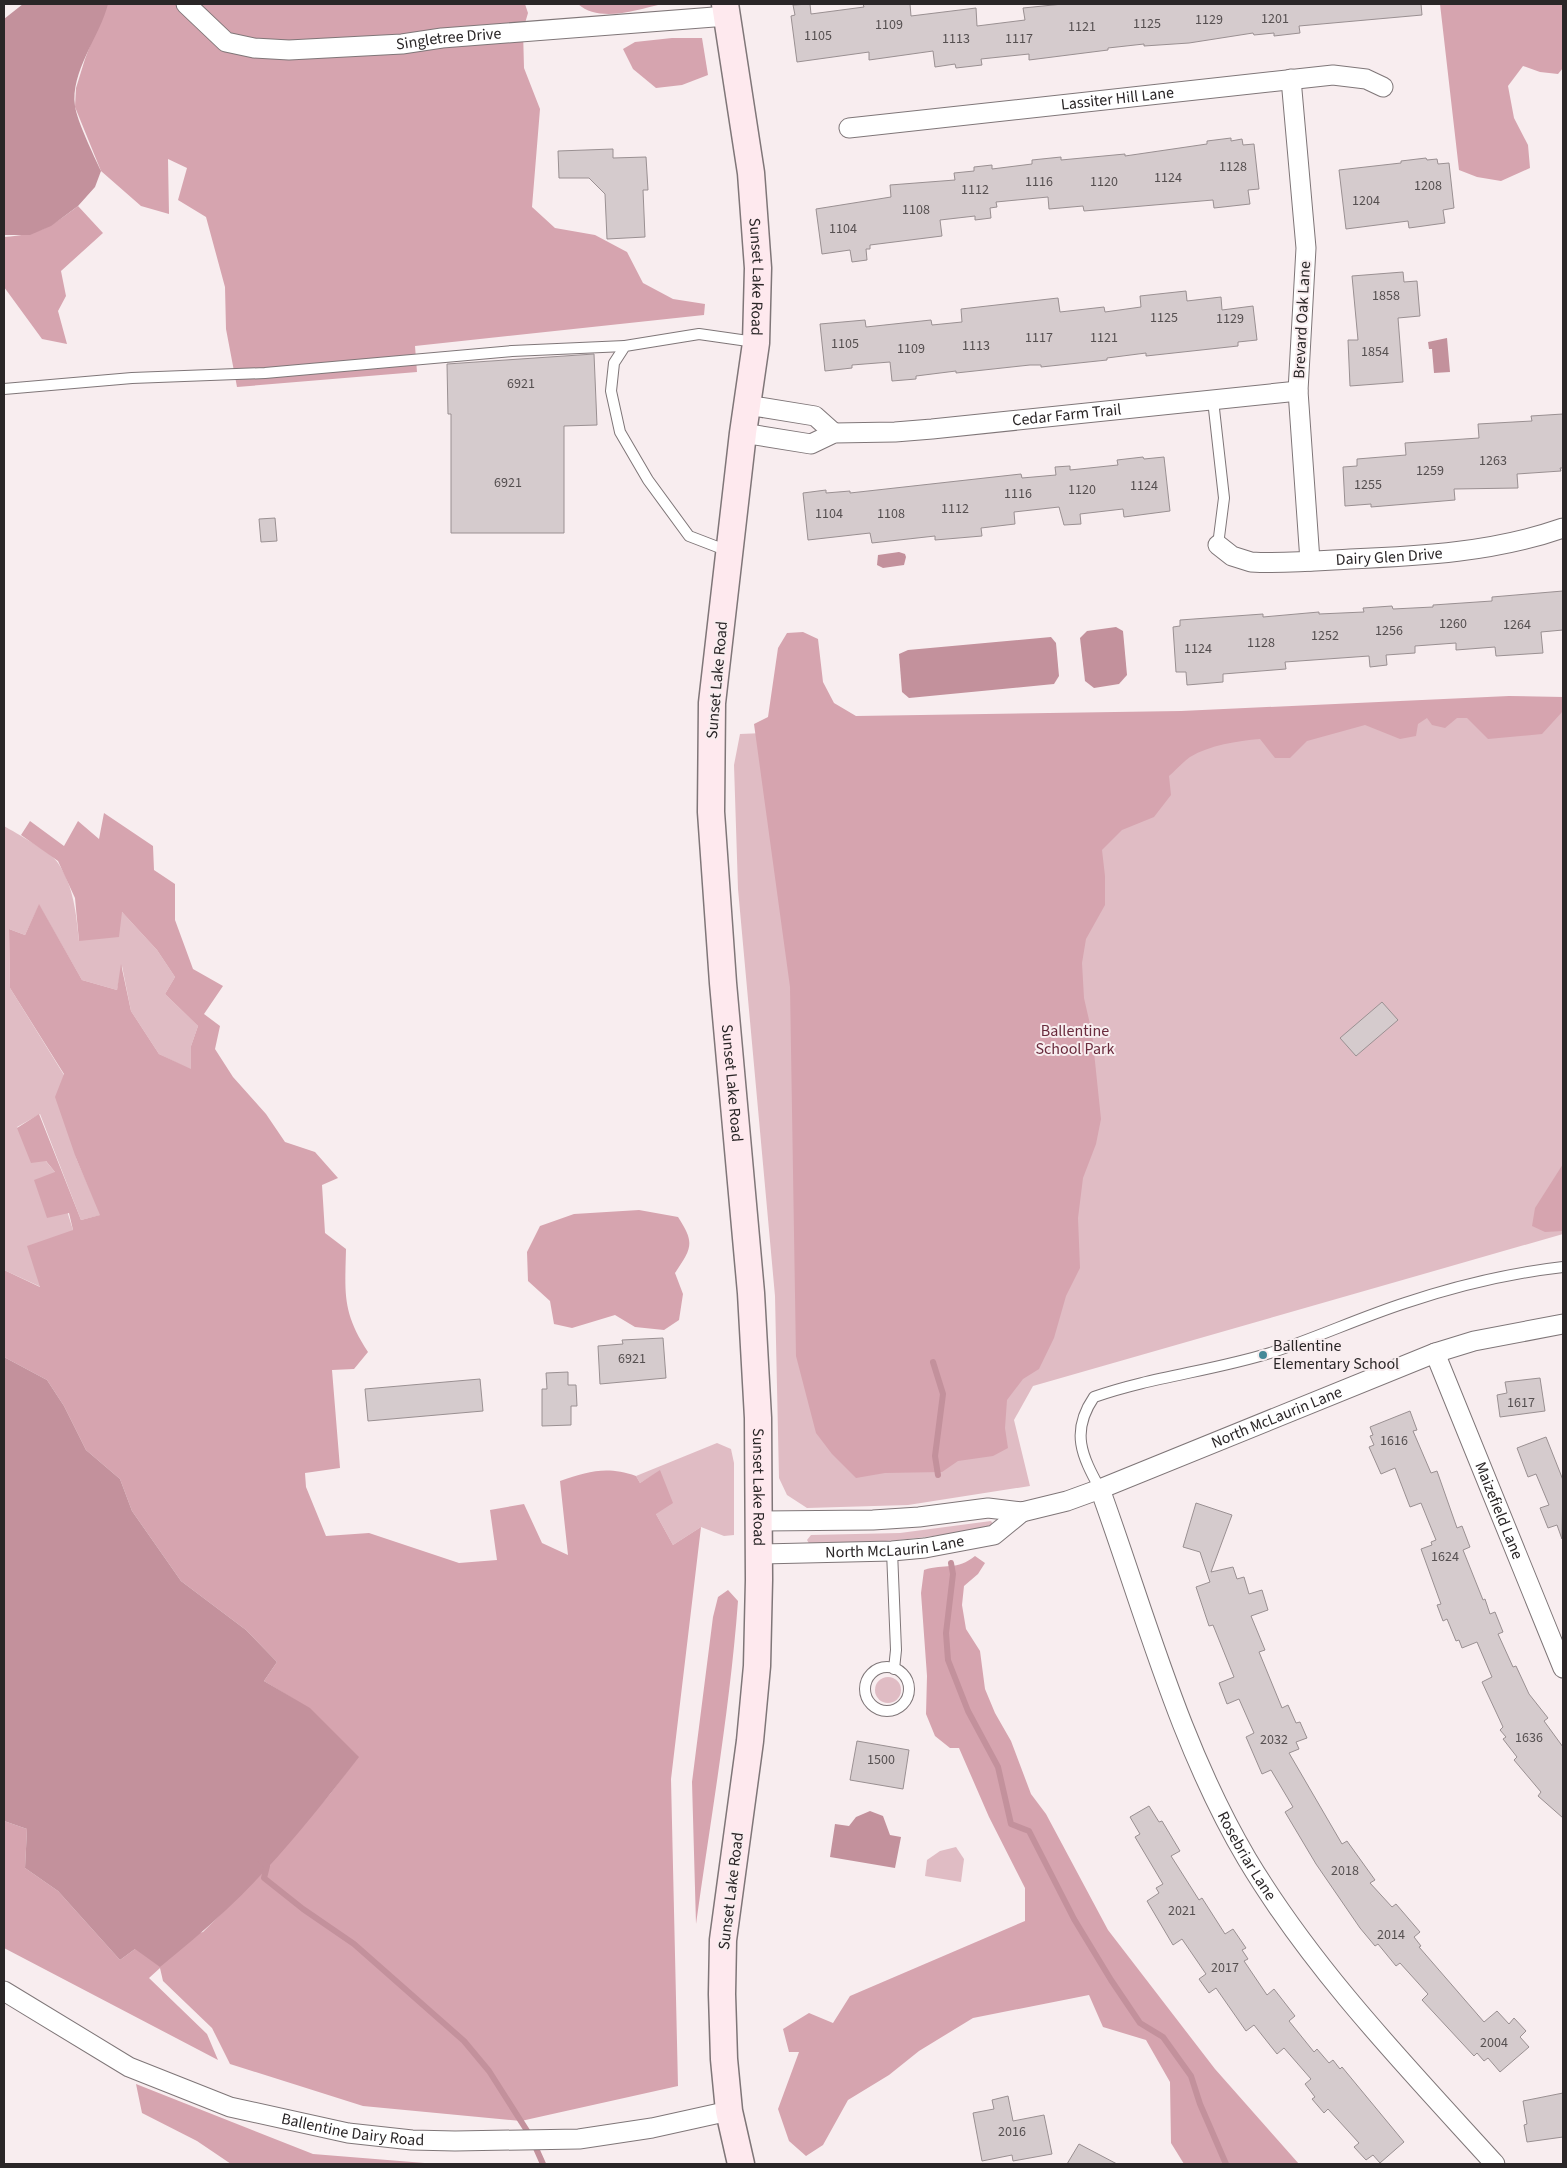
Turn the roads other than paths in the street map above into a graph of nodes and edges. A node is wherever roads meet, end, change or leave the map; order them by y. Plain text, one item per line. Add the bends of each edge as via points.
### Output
1 (186, 4) edge
2 (726, 10) edge
3 (1291, 79) junction
4 (1383, 87) dead end
5 (849, 128) dead end
6 (756, 342) junction
7 (625, 346) junction
8 (4, 390) edge
9 (1298, 391) junction
10 (1213, 400) junction
11 (747, 405) junction
12 (743, 433) junction
13 (834, 433) junction
14 (1563, 528) edge
15 (1218, 545) joint
16 (731, 552) junction
17 (1310, 561) junction
18 (1563, 1267) edge
19 (1563, 1324) edge
20 (1435, 1353) junction
21 (1100, 1489) junction
22 (1022, 1512) junction
23 (759, 1521) junction
24 (892, 1551) junction
25 (759, 1554) junction
26 (1563, 1668) edge
27 (894, 1669) junction
28 (4, 1991) edge
29 (729, 2112) junction
30 (741, 2164) edge
31 (1495, 2164) edge

1 - 2 street, Singletree Drive via 226,42 289,50 402,44
2 - 6 main road, Sunset Lake Road via 751,173 758,268
3 - 4 street, Lassiter Hill Lane via 1350,76
3 - 5 street, Lassiter Hill Lane
3 - 9 street, Brevard Oak Lane via 1306,248
6 - 7 lane via 699,334
6 - 11 main road, Sunset Lake Road
7 - 8 lane via 512,351 265,373 132,378
7 - 16 lane via 614,362 612,391 620,432 648,480 689,536
9 - 10 street, Cedar Farm Trail
9 - 17 street, Brevard Oak Lane
10 - 13 street, Cedar Farm Trail via 895,432
10 - 15 lane via 1224,498
11 - 12 main road, Sunset Lake Road
11 - 13 street via 815,416
12 - 13 street, Cedar Farm Trail via 811,444
12 - 16 main road, Sunset Lake Road
14 - 17 street, Dairy Glen Drive via 1522,541 1456,552
15 - 17 street, Dairy Glen Drive via 1232,556 1251,562
16 - 23 main road, Sunset Lake Road via 712,703 711,812 756,1352
18 - 21 lane via 1448,1290 1269,1353 1094,1397 1080,1424 1080,1441 1085,1461
19 - 20 street, North McLaurin Lane via 1474,1341
20 - 21 street, North McLaurin Lane
20 - 26 street, Maizefield Lane
21 - 22 street, North McLaurin Lane
21 - 31 street, Rosebriar Lane via 1186,1734 1246,1857 1287,1922 1333,1981
22 - 23 street, North McLaurin Lane via 988,1508 919,1518
22 - 24 street, North McLaurin Lane via 994,1534
23 - 25 main road, Sunset Lake Road
24 - 25 street, North McLaurin Lane
24 - 27 lane
25 - 29 main road, Sunset Lake Road via 757,1666 723,1940 722,2003
27 - 27 lane via 877,1670 867,1681 866,1695 882,1710 896,1709 907,1698 908,1682
28 - 29 street, Ballentine Dairy Road via 129,2067 230,2107 348,2133 412,2140 579,2139
29 - 30 main road, Sunset Lake Road

